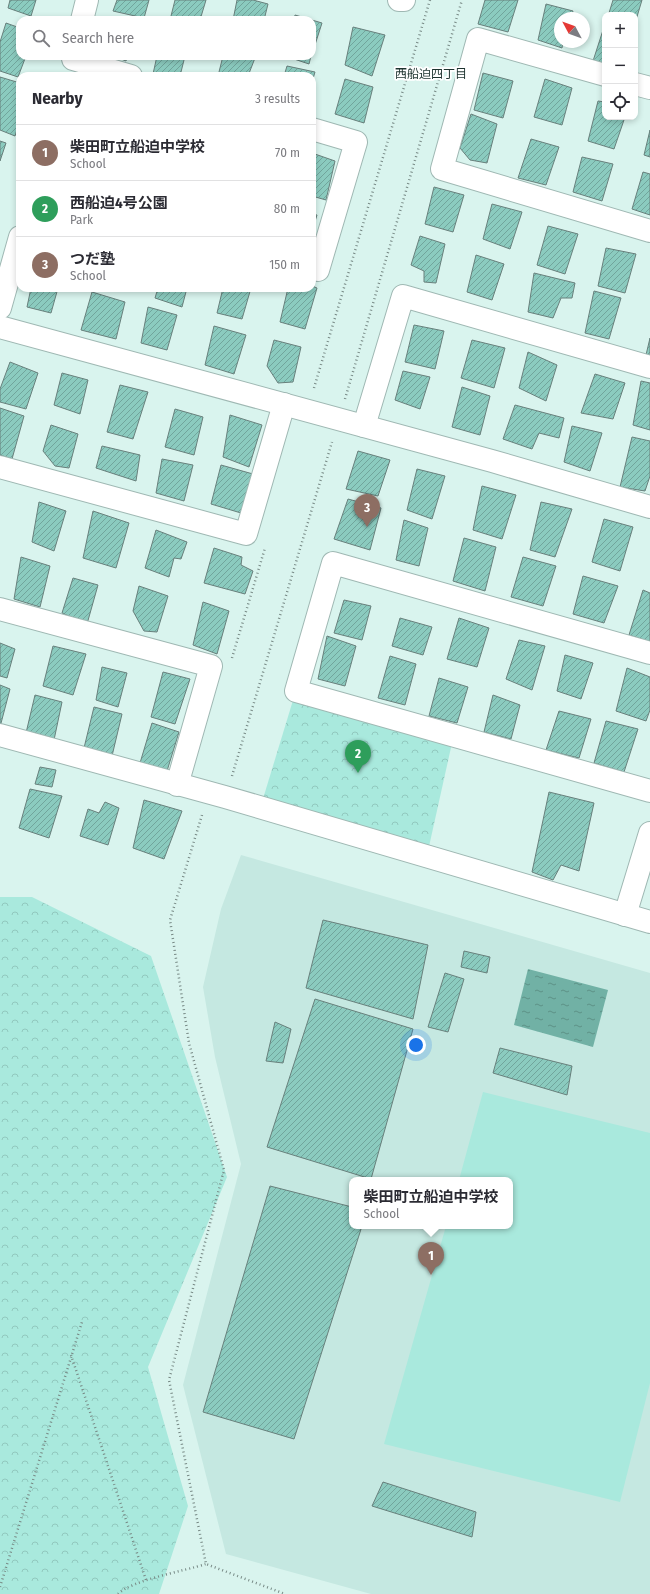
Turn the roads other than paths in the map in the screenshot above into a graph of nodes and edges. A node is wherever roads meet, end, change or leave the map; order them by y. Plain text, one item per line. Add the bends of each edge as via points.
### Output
1 (87, 0) edge
2 (398, 0) edge
3 (404, 0) edge
4 (83, 16) edge
5 (71, 64) edge
6 (111, 72) edge
7 (602, 75) edge
8 (638, 85) edge
9 (650, 88) edge
10 (316, 130) edge
11 (650, 231) edge
12 (16, 251) edge
13 (316, 269) edge
14 (0, 308) edge
15 (0, 327) edge
16 (650, 367) edge
17 (284, 404) junction
18 (364, 426) junction
19 (0, 467) edge
20 (650, 507) edge
21 (0, 609) edge
22 (650, 653) edge
23 (0, 735) edge
24 (177, 785) junction
25 (650, 791) edge
26 (650, 833) edge
27 (625, 915) junction
28 (650, 922) edge

1 - 4 street
2 - 3 street
5 - 6 street
7 - 11 street via 478,39 442,169
8 - 9 street
10 - 13 street via 356,142 318,270
12 - 14 street
15 - 17 street
16 - 18 street via 403,296
17 - 18 street
17 - 19 street via 246,534
18 - 20 street
21 - 24 street via 211,666
22 - 25 street via 333,563 296,691
23 - 24 street
24 - 27 street
26 - 27 street
27 - 28 street

